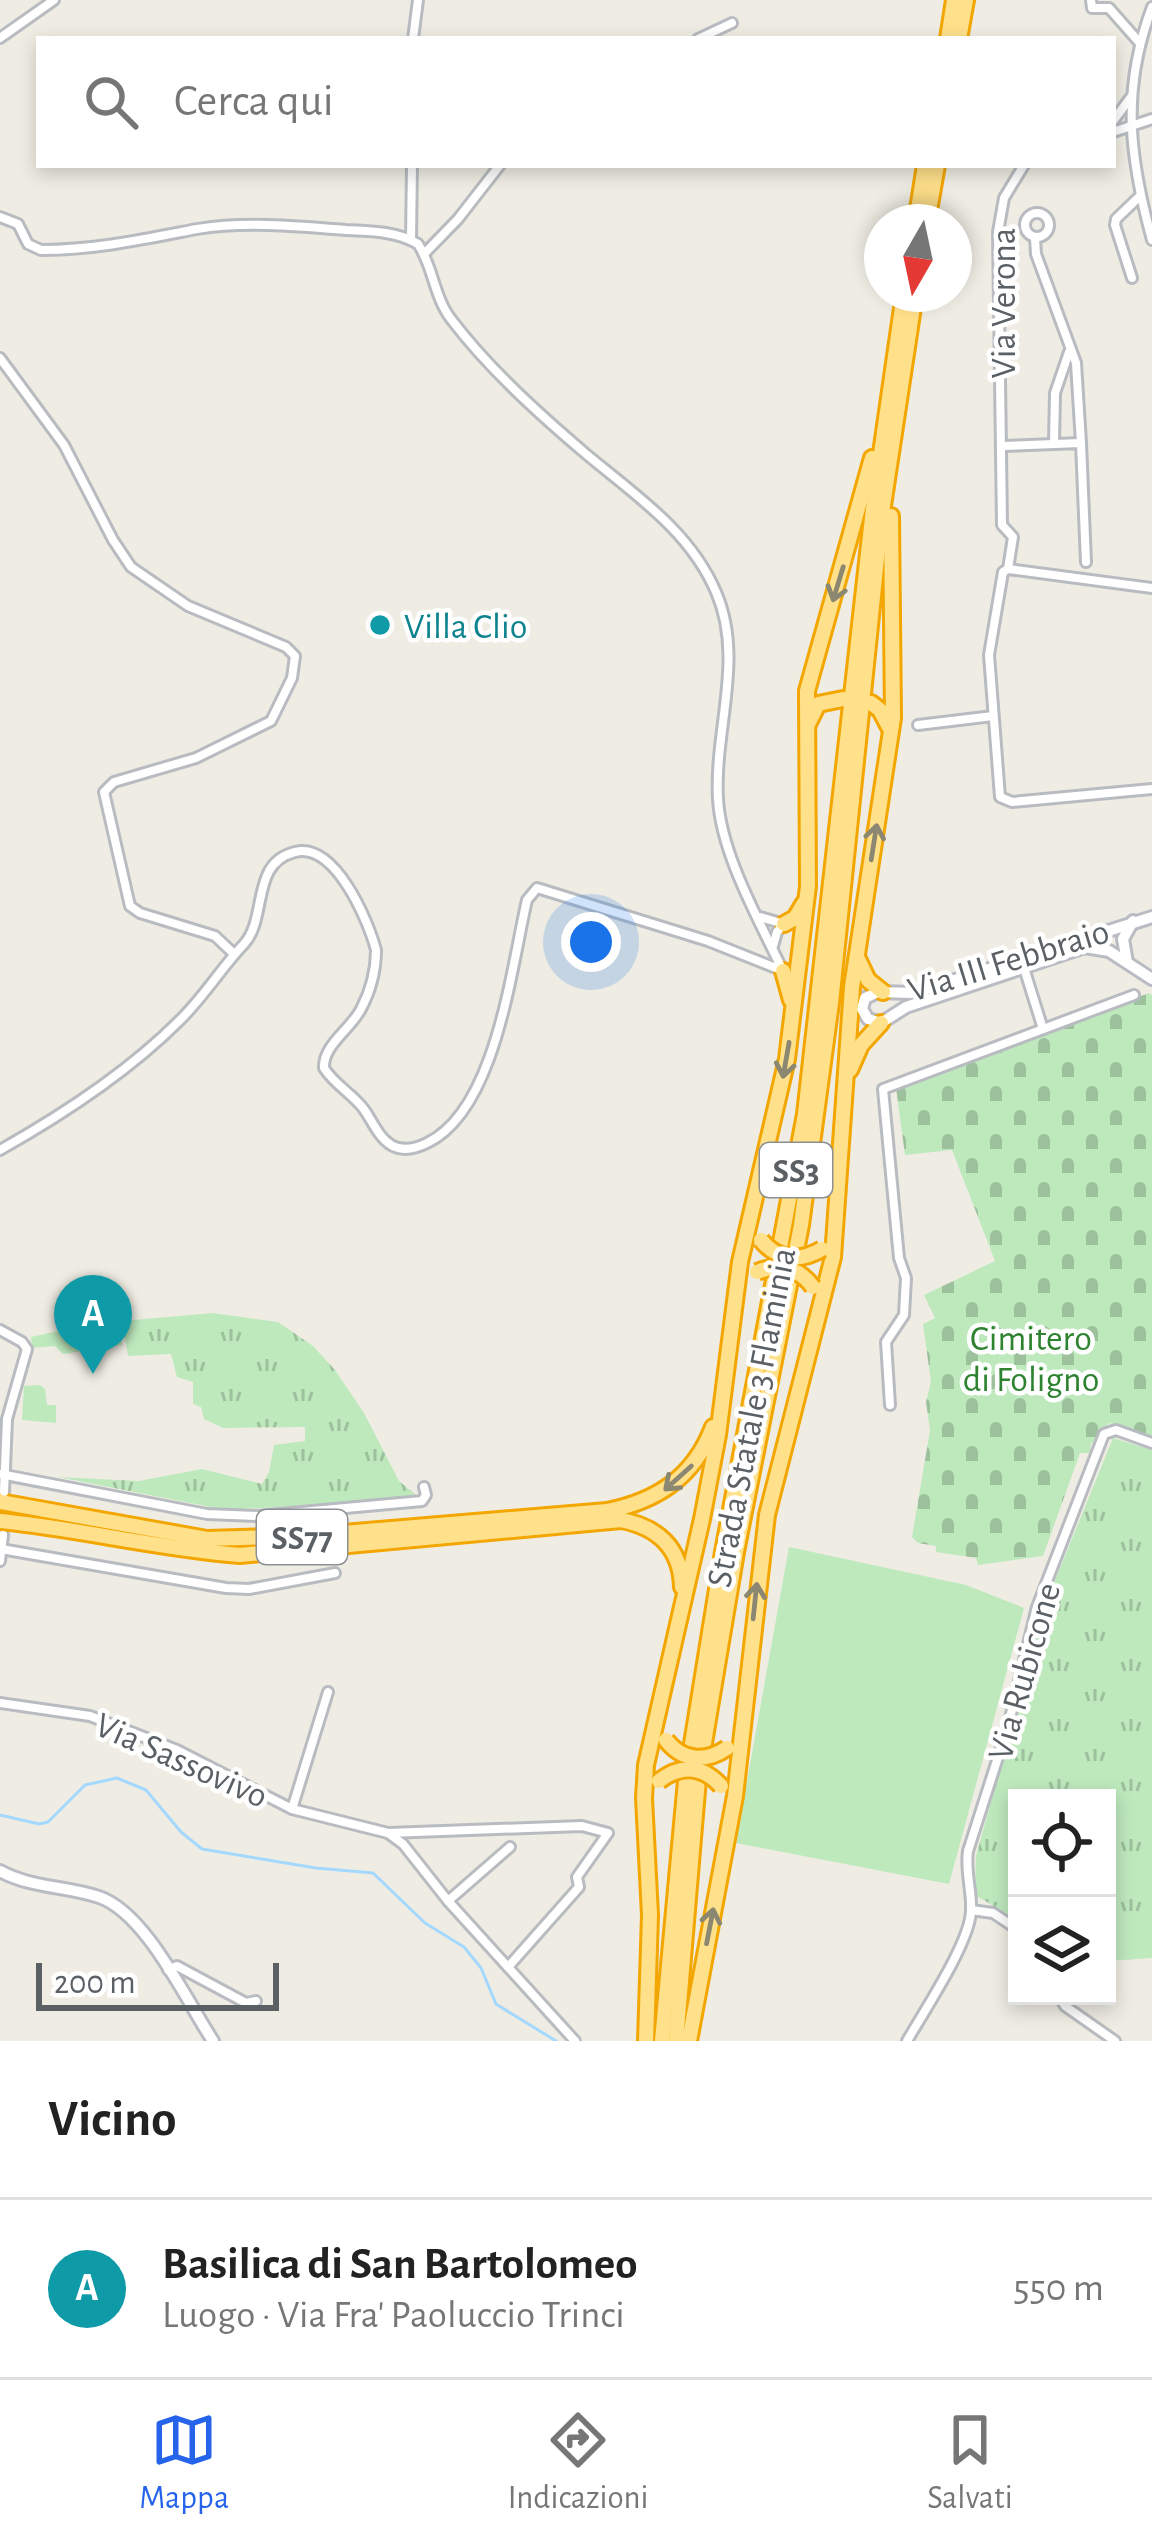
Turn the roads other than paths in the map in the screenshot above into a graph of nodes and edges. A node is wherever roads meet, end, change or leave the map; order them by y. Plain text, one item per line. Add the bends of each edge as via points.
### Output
1 (54, 0) edge
2 (418, 0) edge
3 (954, 0) edge
4 (965, 0) edge
5 (1091, 0) edge
6 (1152, 7) edge
7 (732, 23) dead end
8 (413, 36) edge
9 (704, 36) edge
10 (948, 36) edge
11 (959, 36) edge
12 (0, 38) edge
13 (1139, 42) junction
14 (1132, 96) junction
15 (1116, 117) edge
16 (1152, 119) edge
17 (1116, 121) edge
18 (1131, 123) junction
19 (1116, 130) edge
20 (1116, 135) edge
21 (1132, 152) junction
22 (412, 168) edge
23 (498, 168) edge
24 (925, 168) edge
25 (936, 168) edge
26 (1022, 168) edge
27 (1140, 196) junction
28 (919, 204) edge
29 (930, 204) edge
30 (0, 218) edge
31 (1035, 238) dead end
32 (411, 240) junction
33 (1152, 240) edge
34 (424, 254) junction
35 (1132, 278) dead end
36 (903, 312) edge
37 (910, 312) edge
38 (900, 349) junction
39 (1070, 350) junction
40 (0, 358) edge
41 (1057, 386) junction
42 (1080, 389) junction
43 (1081, 443) junction
44 (1054, 444) junction
45 (1002, 446) junction
46 (1085, 562) dead end
47 (1008, 569) junction
48 (1152, 588) edge
49 (843, 699) dead end
50 (871, 703) dead end
51 (993, 716) junction
52 (918, 725) dead end
53 (890, 732) junction
54 (805, 734) junction
55 (1152, 788) edge
56 (808, 886) junction
57 (755, 912) junction
58 (1145, 915) edge
59 (784, 924) junction
60 (774, 951) junction
61 (857, 952) junction
62 (233, 953) junction
63 (1127, 963) junction
64 (1024, 968) junction
65 (783, 971) junction
66 (1152, 979) edge
67 (883, 992) junction
68 (1135, 995) dead end
69 (793, 1016) junction
70 (881, 1023) junction
71 (1043, 1029) junction
72 (844, 1092) junction
73 (0, 1150) edge
74 (752, 1219) junction
75 (835, 1236) junction
76 (736, 1303) junction
77 (821, 1311) junction
78 (0, 1330) edge
79 (890, 1405) dead end
80 (719, 1412) junction
81 (1152, 1443) edge
82 (2, 1474) edge
83 (424, 1487) dead end
84 (2, 1497) edge
85 (1, 1528) edge
86 (1, 1549) edge
87 (0, 1562) edge
88 (335, 1573) dead end
89 (682, 1604) junction
90 (328, 1692) dead end
91 (0, 1703) edge
92 (659, 1709) junction
93 (743, 1718) junction
94 (292, 1809) junction
95 (646, 1814) junction
96 (388, 1833) junction
97 (728, 1834) junction
98 (510, 1846) dead end
99 (0, 1871) edge
100 (448, 1901) junction
101 (971, 1910) junction
102 (1008, 1923) edge
103 (508, 1967) junction
104 (167, 1970) junction
105 (256, 2001) dead end
106 (1064, 2005) edge
107 (646, 2018) junction
108 (213, 2041) edge
109 (574, 2041) edge
110 (636, 2041) edge
111 (646, 2041) edge
112 (662, 2041) edge
113 (676, 2041) edge
114 (689, 2041) edge
115 (907, 2041) edge
116 (1114, 2041) edge

1 - 12 street
2 - 8 street
3 - 10 highway
4 - 11 highway
5 - 13 street
6 - 13 street
7 - 9 street
13 - 14 street
14 - 15 street
14 - 18 street
16 - 18 street
17 - 18 street
18 - 19 street
18 - 21 street
20 - 21 street
21 - 27 street
22 - 32 street
23 - 34 street
24 - 28 highway
25 - 29 highway
26 - 45 street, Via Verona via 1004,198 998,232
27 - 33 street
27 - 35 street via 1114,225
30 - 32 street via 16,222 41,250 224,228 306,226
31 - 39 street, Via Verona
32 - 34 street
34 - 57 street via 448,316 556,426 658,512 713,584 730,652 718,803
36 - 38 highway, Strada Statale 3 Flaminia / SS3
37 - 38 highway, Strada Statale 3 Flaminia / SS3
38 - 53 highway via 904,397 889,532
38 -> 54 highway via 807,691
38 - 112 highway, Strada Statale 3 Flaminia / SS3 via 861,605 805,1114 686,1781
38 - 113 highway, Strada Statale 3 Flaminia / SS3 via 831,1003 801,1225 698,1779
39 - 41 street, Via Verona
39 - 42 street, Via Verona
40 - 62 street via 64,445 131,567 188,606 295,657 280,709 261,728 104,792 130,906 215,936
41 - 42 street, Via Verona
41 - 44 street, Via Verona
42 - 43 street, Via Verona
43 - 44 street
43 - 46 street, Via Verona
44 - 45 street
45 - 47 street, Via Verona via 1002,525 1013,537
47 - 48 street
47 - 51 street, Via Verona via 989,655
49 - 54 highway via 814,707
50 - 53 highway
51 - 52 street
51 - 55 street, Via Verona via 1005,801
61 -> 53 highway
54 - 56 highway
56 - 59 highway via 798,915
56 - 69 highway
57 - 59 street
57 - 60 street
58 - 63 main road via 1123,939
58 - 67 main road, Via III Febbraio via 914,993
59 - 60 street
60 - 65 street
61 - 67 highway via 868,980
61 - 72 highway
62 - 65 street via 250,935 263,884 279,860 309,851 336,867 373,938 376,965 359,1012 324,1068 383,1138 411,1149 451,1127 481,1076 527,900 537,888
62 - 73 street via 162,1036 96,1091
63 - 64 main road via 1085,947
63 - 66 main road
64 - 70 main road
64 - 71 street
65 - 69 highway
67 - 70 main road via 862,1005
68 - 71 street
69 -> 74 highway
70 - 72 highway via 855,1055
71 - 79 street via 883,1089 906,1278 904,1315 886,1342
72 - 75 highway
74 - 75 highway, bridge via 761,1240 785,1257 806,1256
74 - 76 highway
75 - 77 highway
76 - 77 highway, bridge via 757,1272 775,1267 812,1287
76 - 80 highway
93 -> 77 highway via 767,1515
78 - 82 street via 27,1349
80 -> 84 highway, SS77 via 689,1470 664,1492 607,1511 207,1539
80 - 89 highway
81 - 101 street, Via Rubicone via 1116,1430 1104,1434 1037,1607 968,1852
82 - 83 street via 236,1515 422,1501
82 - 84 street
85 - 86 street
85 - 89 highway, SS77 via 77,1529 240,1555 621,1520 662,1536 677,1555
86 - 87 street
86 - 88 street via 226,1588
89 - 92 highway
90 - 94 street, Via Sassovivo
91 - 94 street, Via Sassovivo via 91,1716
92 - 93 highway, bridge via 666,1740 695,1759 727,1748
92 - 95 highway via 646,1765
93 - 97 highway
94 - 96 street, Via Sassovivo
95 - 97 highway, bridge via 658,1781 685,1768 704,1772 726,1798
95 - 107 highway
96 - 100 street
96 - 103 street, Via Sassovivo via 582,1826 608,1833 577,1877 579,1887
114 -> 97 highway
98 - 100 street
99 - 104 main road via 117,1906
100 - 103 street
101 - 102 street
101 - 115 street, Via Rubicone via 965,1936
103 - 109 street
104 - 105 street via 177,1966
104 - 108 main road
106 - 116 street
107 - 110 highway
107 - 111 highway

